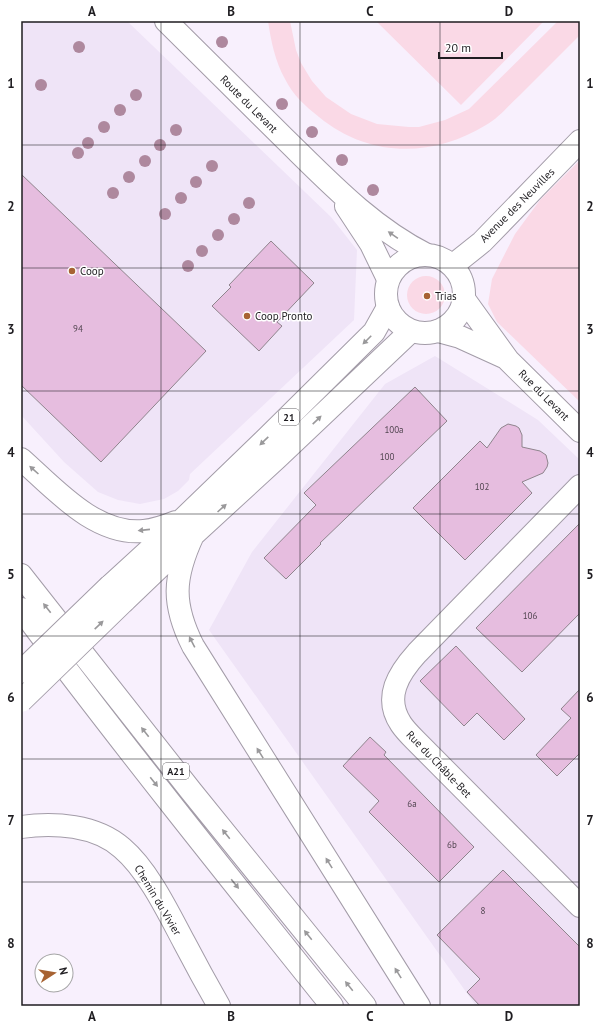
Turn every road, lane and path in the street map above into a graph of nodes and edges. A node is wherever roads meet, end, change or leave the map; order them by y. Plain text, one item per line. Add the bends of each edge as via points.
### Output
1 (166, 21) edge
2 (580, 141) edge
3 (333, 187) junction
4 (427, 255) junction
5 (452, 266) junction
6 (388, 279) junction
7 (464, 299) junction
8 (388, 307) junction
9 (411, 331) junction
10 (438, 331) junction
11 (508, 360) junction
12 (580, 430) edge
13 (21, 459) edge
14 (580, 486) edge
15 (187, 528) junction
16 (21, 575) edge
17 (117, 593) junction
18 (21, 609) edge
19 (21, 632) edge
20 (21, 672) edge
21 (86, 697) junction
22 (21, 701) edge
23 (21, 827) edge
24 (580, 906) edge
25 (219, 1006) edge
26 (332, 1006) edge
27 (365, 1006) edge
28 (419, 1006) edge

1 - 3 main road, Route du Levant
2 - 5 main road, Avenue des Neuvilles via 482,242
4 -> 3 main road, Route du Levant via 386,230
3 - 6 main road, Route du Levant via 371,244
4 - 5 main road via 440,258
4 - 6 main road via 406,259 396,267
5 - 7 main road via 460,278
6 - 8 main road via 385,298
7 - 10 main road via 456,318
7 - 11 main road, Rue du Levant
8 - 9 main road via 396,322
8 -> 15 main road, 21 via 374,332 270,436
9 - 10 main road via 427,334
15 -> 9 main road, 21 via 277,458
10 - 11 main road, Rue du Levant via 460,337
11 - 12 main road, Rue du Levant
15 -> 13 main road, 21 via 130,531 101,523 86,515
14 - 24 main road, Rue du Châble-Bet via 416,653 399,676 394,688 395,712 415,740
15 - 17 main road
28 -> 15 main road via 186,632 178,608 177,586
27 -> 16 main road, A21
17 - 20 main road, bridge
22 -> 17 main road, bridge
18 - 21 main road, A21
19 - 21 main road
21 -> 26 main road, A21
23 - 25 main road, Chemin du Vivier via 55,825 94,832 122,848 139,866 155,890

